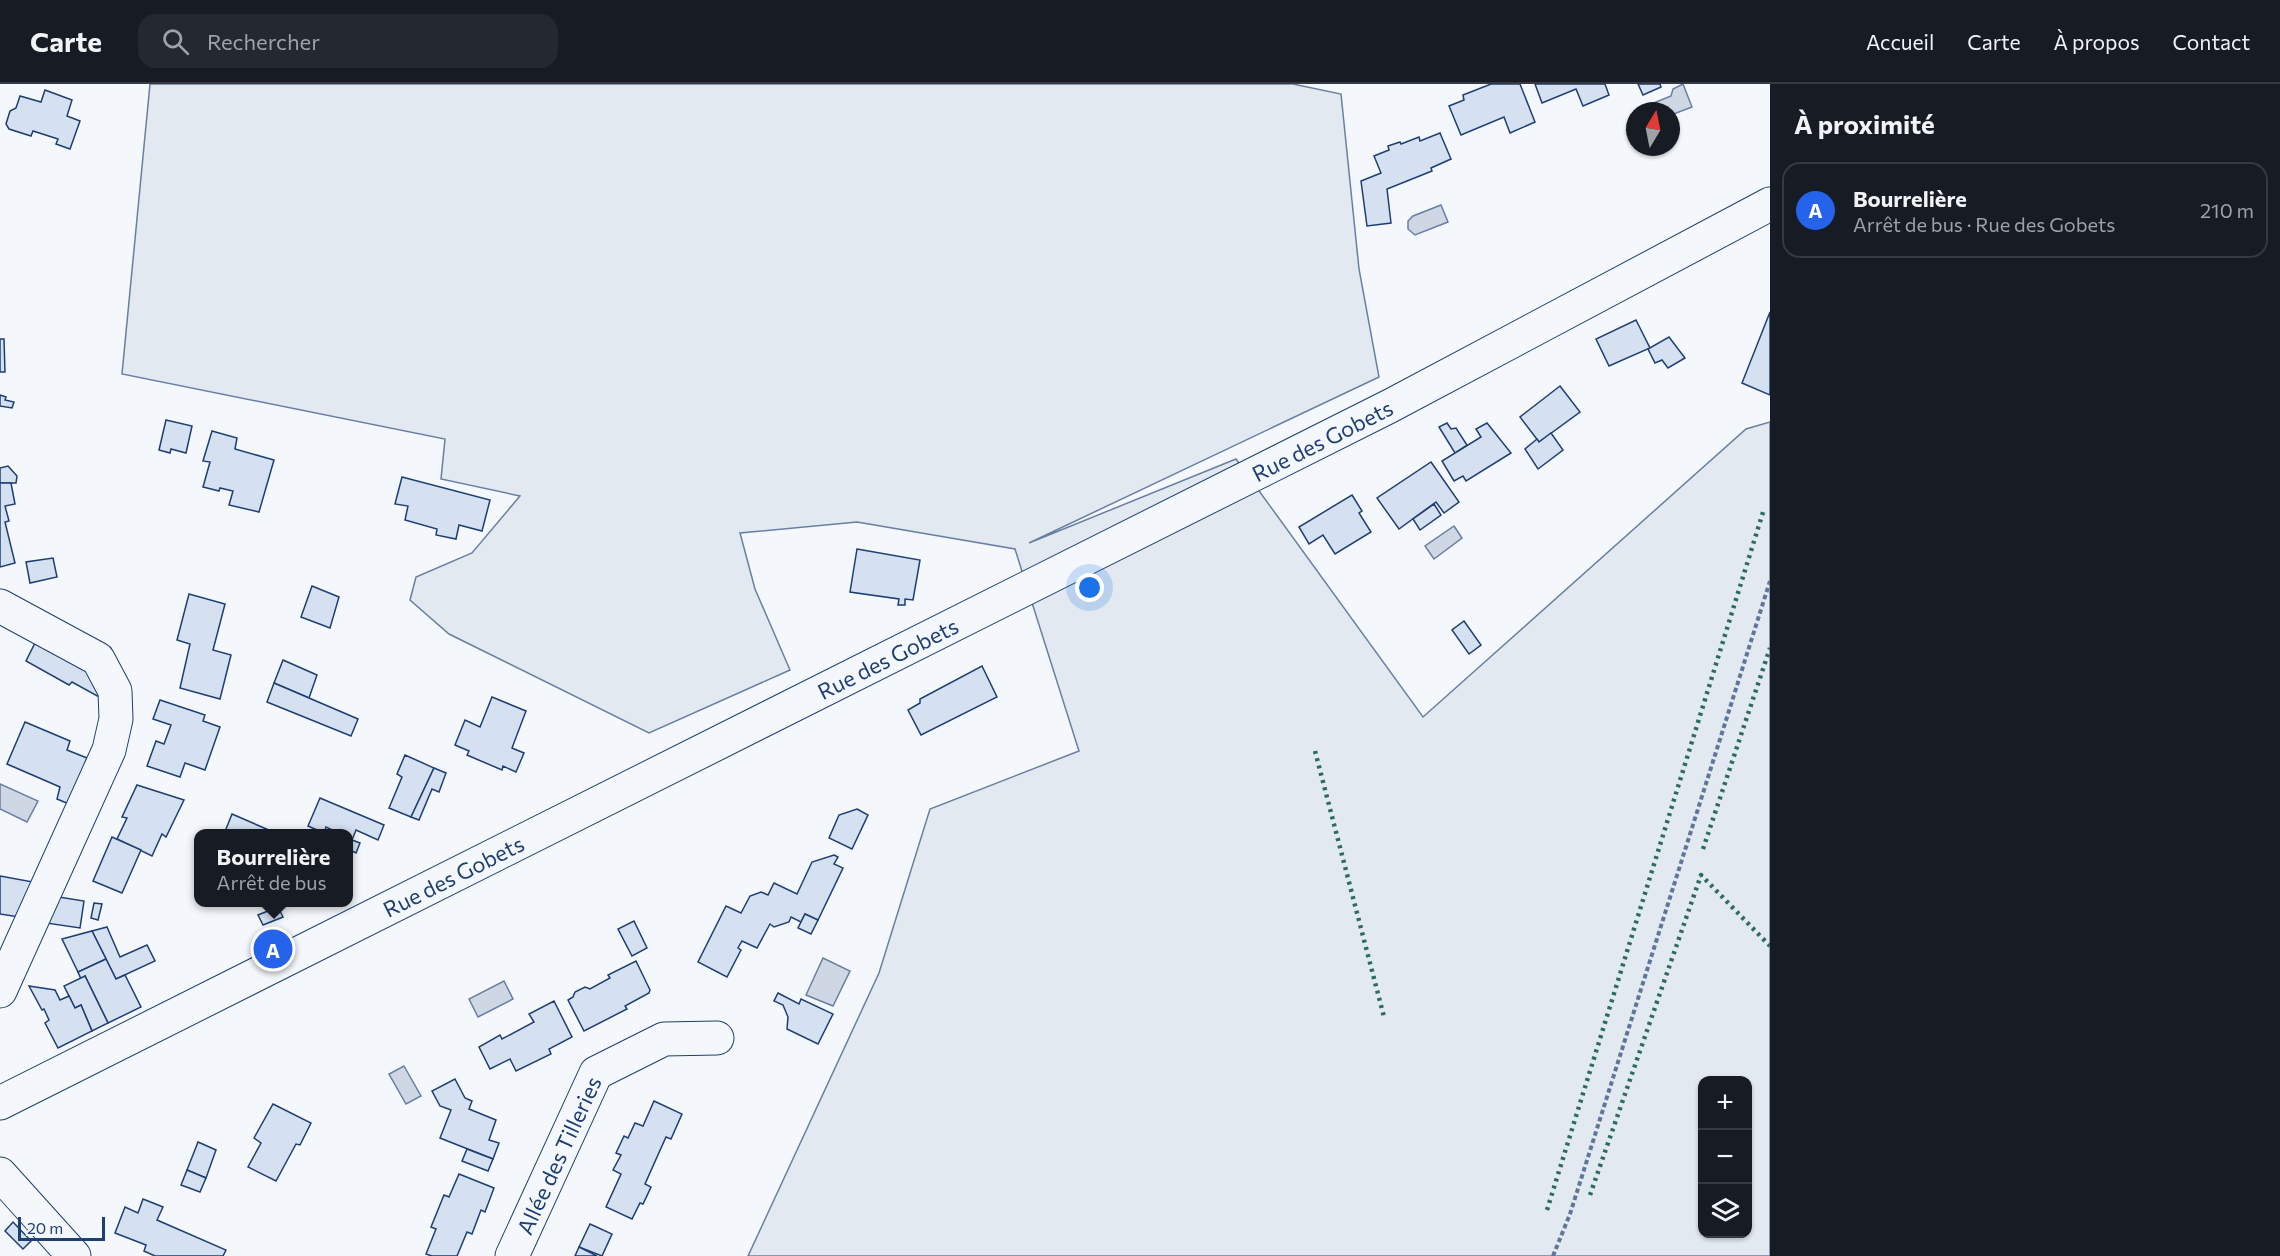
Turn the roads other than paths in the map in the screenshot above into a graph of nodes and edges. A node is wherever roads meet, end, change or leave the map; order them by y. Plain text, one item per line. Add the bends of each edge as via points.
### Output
1 (1770, 204) edge
2 (0, 606) edge
3 (0, 991) edge
4 (717, 1038) dead end
5 (0, 1103) edge
6 (0, 1174) edge
7 (74, 1256) edge
8 (512, 1256) edge

1 - 5 main road, Rue des Gobets via 1390,406
2 - 3 main road via 98,659 115,691 116,719 109,750
4 - 8 main road, Allée des Tilleries via 664,1039 596,1073
6 - 7 main road

